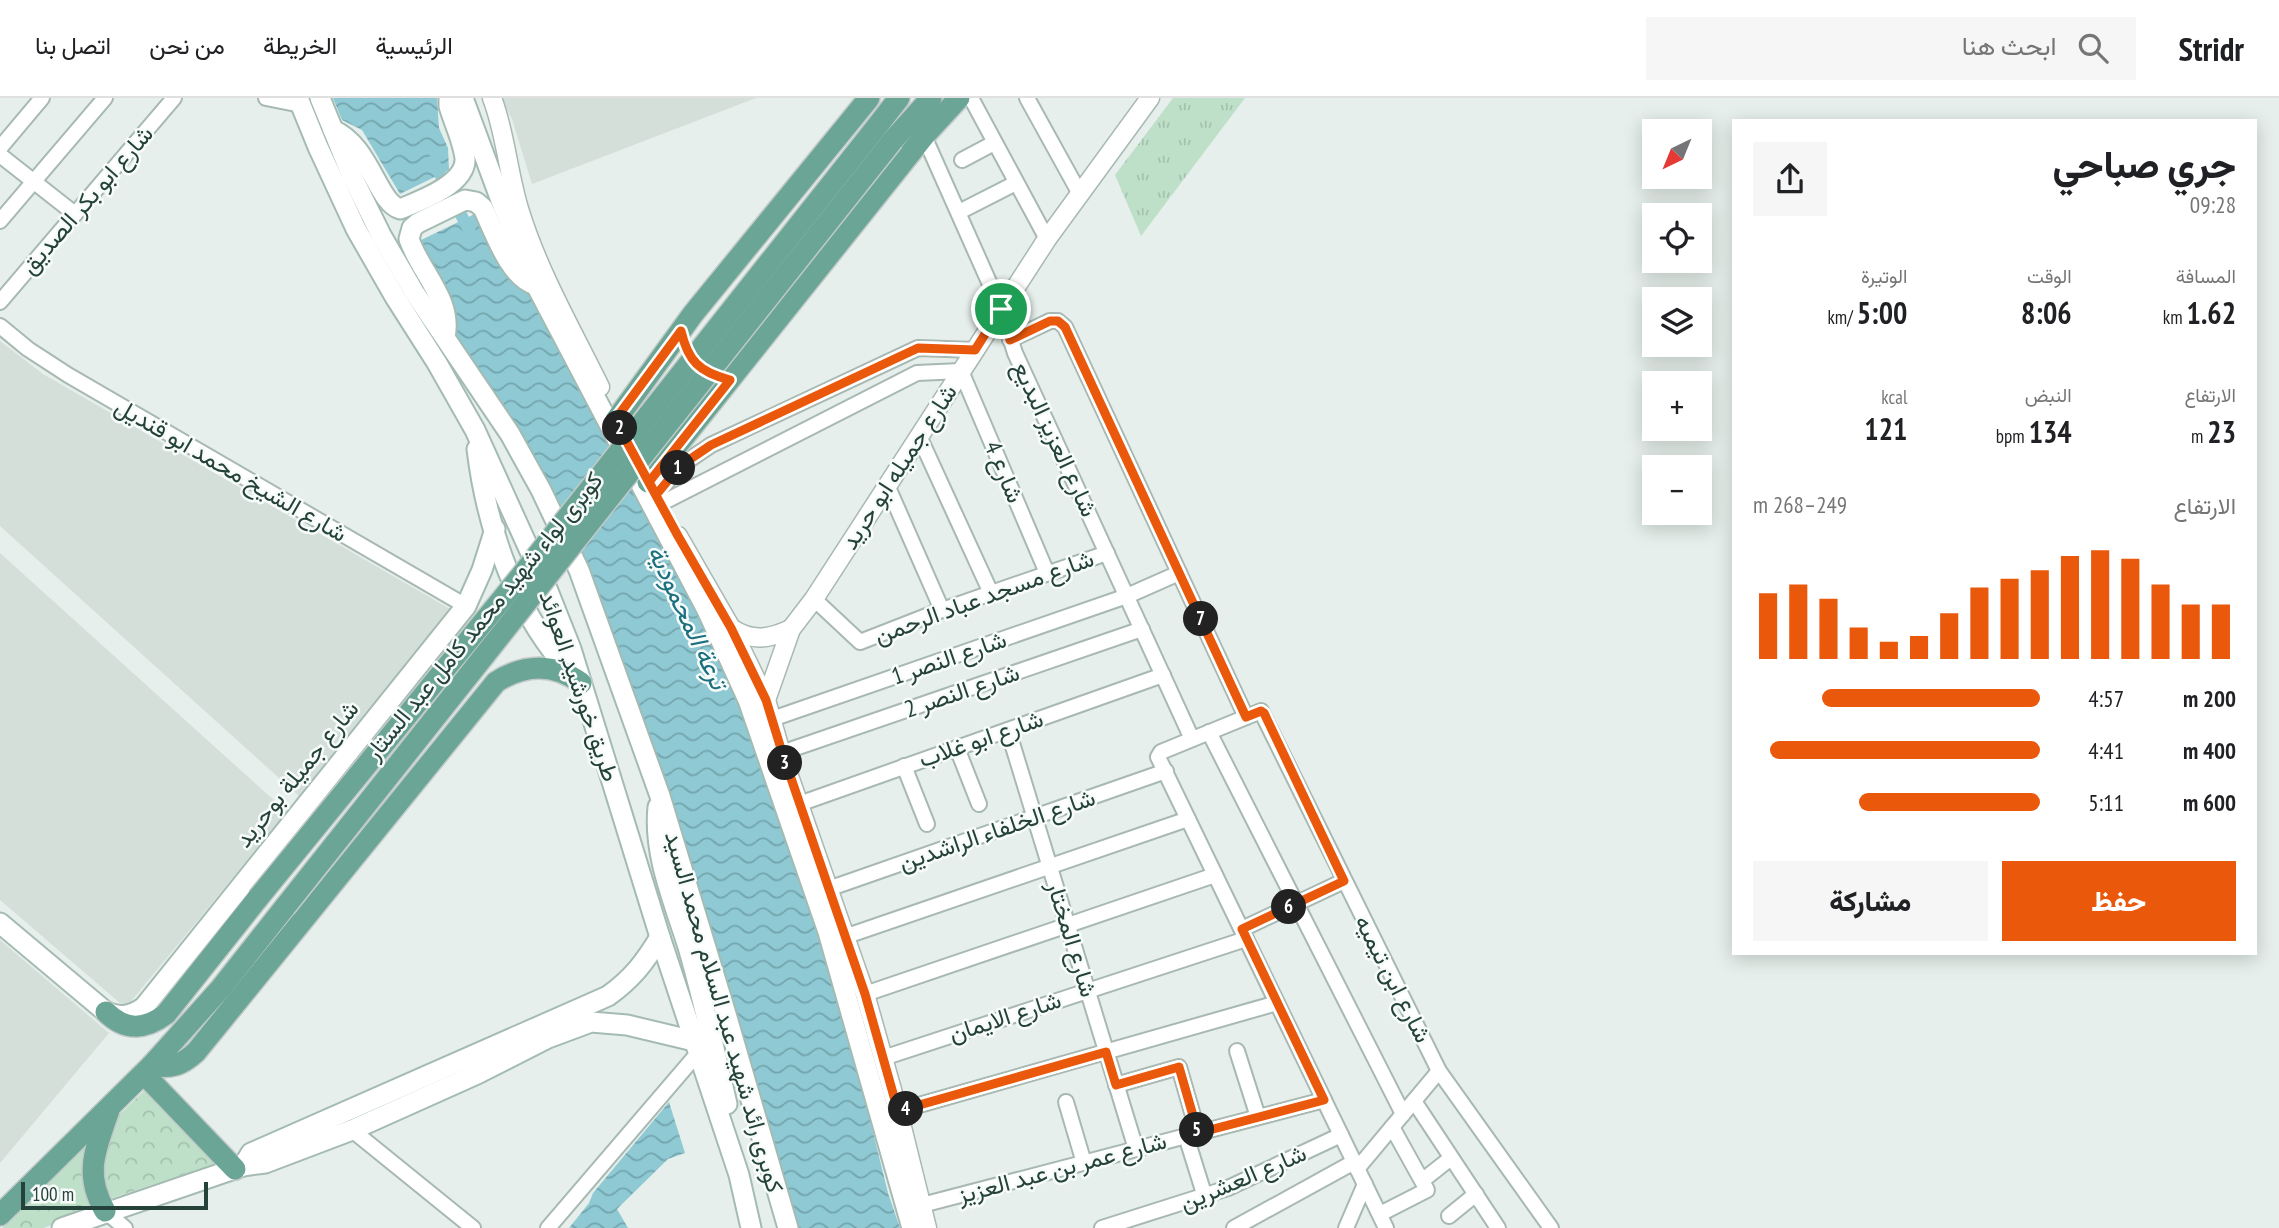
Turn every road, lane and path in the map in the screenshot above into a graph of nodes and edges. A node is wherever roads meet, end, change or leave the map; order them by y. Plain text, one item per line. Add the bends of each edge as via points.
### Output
1 (42, 98) edge
2 (105, 98) edge
3 (174, 98) edge
4 (266, 98) edge
5 (320, 98) edge
6 (449, 98) edge
7 (463, 98) edge
8 (492, 98) edge
9 (869, 98) edge
10 (899, 98) edge
11 (930, 98) edge
12 (958, 98) edge
13 (971, 98) edge
14 (1027, 98) edge
15 (1150, 98) edge
16 (300, 102) edge
17 (333, 130) junction
18 (924, 136) junction
19 (994, 143) junction
20 (0, 148) edge
21 (0, 155) edge
22 (962, 160) dead end
23 (34, 181) junction
24 (1016, 183) junction
25 (1080, 194) junction
26 (959, 212) junction
27 (75, 214) junction
28 (0, 221) edge
29 (1047, 239) junction
30 (536, 285) junction
31 (0, 302) edge
32 (1001, 309) junction
33 (0, 326) edge
34 (681, 331) junction
35 (445, 337) junction
36 (1010, 340) junction
37 (975, 350) junction
38 (961, 371) junction
39 (730, 380) junction
40 (615, 420) junction
41 (475, 430) junction
42 (919, 436) junction
43 (887, 485) junction
44 (655, 494) junction
45 (495, 529) junction
46 (1107, 552) junction
47 (1047, 573) junction
48 (1179, 573) junction
49 (991, 593) junction
50 (1127, 596) junction
51 (814, 598) junction
52 (466, 606) junction
53 (942, 610) junction
54 (731, 628) junction
55 (791, 629) junction
56 (1142, 629) junction
57 (1163, 675) junction
58 (581, 683) junction
59 (766, 700) junction
60 (1246, 717) junction
61 (772, 719) junction
62 (1008, 730) junction
63 (1209, 732) junction
64 (1192, 739) junction
65 (957, 748) junction
66 (782, 752) junction
67 (1163, 765) junction
68 (904, 766) junction
69 (660, 796) junction
70 (799, 803) junction
71 (979, 804) dead end
72 (1035, 817) junction
73 (1188, 818) junction
74 (927, 824) dead end
75 (1049, 866) junction
76 (1215, 875) junction
77 (1344, 881) junction
78 (828, 889) junction
79 (1296, 903) junction
80 (0, 923) edge
81 (1068, 925) junction
82 (1244, 934) junction
83 (660, 937) junction
84 (844, 937) junction
85 (1087, 990) junction
86 (865, 994) junction
87 (1277, 1003) junction
88 (106, 1012) junction
89 (588, 1014) junction
90 (696, 1047) junction
91 (1237, 1051) dead end
92 (1106, 1052) junction
93 (883, 1058) junction
94 (148, 1069) junction
95 (1439, 1071) junction
96 (1116, 1085) junction
97 (1324, 1100) junction
98 (1414, 1101) junction
99 (1066, 1102) dead end
100 (111, 1105) junction
101 (898, 1111) junction
102 (1403, 1114) junction
103 (1258, 1117) junction
104 (1392, 1127) junction
105 (352, 1130) junction
106 (1192, 1134) junction
107 (1341, 1135) junction
108 (1136, 1149) junction
109 (1451, 1158) junction
110 (1084, 1163) junction
111 (1356, 1165) junction
112 (239, 1167) junction
113 (738, 1175) junction
114 (1423, 1180) junction
115 (1365, 1184) junction
116 (1475, 1194) junction
117 (1205, 1197) junction
118 (922, 1205) junction
119 (105, 1211) junction
120 (0, 1214) edge
121 (1449, 1216) dead end
122 (1383, 1221) edge
123 (62, 1228) edge
124 (125, 1228) edge
125 (473, 1228) edge
126 (548, 1228) edge
127 (751, 1228) edge
128 (788, 1228) edge
129 (912, 1228) edge
130 (927, 1228) edge
131 (1102, 1228) edge
132 (1234, 1228) edge
133 (1346, 1228) edge
134 (1498, 1228) edge
135 (1551, 1228) edge

1 - 20 street
2 - 23 street
3 - 27 street, شارع ابو بكر الصديق
4 - 16 street
5 - 17 main road, طريق خورشيد, العوائد
6 - 17 main road via 465,157 463,170 454,183 404,208 392,206 358,148
7 - 30 main road
8 - 40 street via 530,242
9 - 34 main road
10 - 88 main road, كوبرى لواء شهيد محمد كامل عبد الستار, bridge via 521,576 166,1014 135,1027
11 - 94 main road, كوبرى لواء شهيد محمد كامل عبد الستار, bridge via 221,988
12 - 18 main road
13 - 19 street
14 - 25 street
15 - 25 street, شارع جميله ابو حريد
16 - 41 main road, طريق خورشيد, العوائد via 356,229
17 - 35 main road, طريق خورشيد, العوائد via 381,235
18 - 26 street, شارع العزيز البديع
18 - 39 main road
19 - 22 street
19 - 24 street
21 - 23 street
23 - 27 street
23 - 28 street
24 - 26 street
24 - 29 street
25 - 29 street, شارع جميله ابو حريد
26 - 32 street, شارع العزيز البديع
27 - 31 street, شارع ابو بكر الصديق
29 - 32 street, شارع جميله ابو حريد
30 - 35 main road via 523,281 514,271 483,208 472,201 465,200 418,223 409,239 444,307
30 - 129 main road via 707,610 748,700 828,932
32 - 36 street, شارع العزيز البديع
32 - 37 street, شارع جميله ابو حريد
33 - 52 street, شارع الشيخ محمد ابو قنديل via 68,375
34 - 39 main road via 685,349 696,365
34 - 40 main road
35 - 69 main road, طريق خورشيد, العوائد via 510,434 563,535
36 - 46 street, شارع العزيز البديع
36 - 48 street via 1050,321 1062,323
37 - 38 street, شارع جميله ابو حريد
37 - 44 street via 918,348 711,445 680,466
38 - 42 street, شارع جميله ابو حريد
38 - 44 street via 917,373
38 - 47 street, شارع 4
39 - 44 main road
40 - 44 street
41 - 45 main road
41 - 58 main road, طريق خورشيد, العوائد via 548,591
42 - 43 street, شارع جميله ابو حريد
42 - 49 street
43 - 51 street, شارع جميله ابو حريد
43 - 53 street
44 - 54 street
45 - 52 main road, شارع جميلة بوحريد
45 - 58 main road via 533,624
46 - 47 street, شارع مسجد عباد الرحمن
46 - 50 street, شارع العزيز البديع
47 - 49 street, شارع مسجد عباد الرحمن
48 - 50 street, شارع النصر 1
48 - 60 street
49 - 53 street, شارع مسجد عباد الرحمن
50 - 56 street, شارع العزيز البديع
50 - 61 street, شارع النصر 1
51 - 53 street, شارع مسجد عباد الرحمن via 860,642
51 - 55 street, شارع جميله ابو حريد
52 - 88 main road, شارع جميلة بوحريد via 144,1007 126,1016
54 - 55 street via 760,638
54 - 59 street
55 - 59 street, شارع جميله ابو حريد
56 - 57 street, شارع العزيز البديع
56 - 66 street, شارع النصر 2
57 - 62 street, شارع ابو غلاب
57 - 64 street, شارع العزيز البديع
58 - 83 main road, طريق خورشيد, العوائد
58 - 94 main road via 564,672 535,668 516,671 496,682 196,1052 177,1066
59 - 61 street
60 - 63 street
60 - 77 street, شارع ابن تيميه via 1264,713
61 - 66 street
62 - 65 street, شارع ابو غلاب
62 - 72 street, شارع المختار
63 - 64 street
63 - 79 street
64 - 67 street, شارع الخلفاء الراشدين via 1161,752
65 - 68 street, شارع ابو غلاب
65 - 71 street
66 - 70 street
67 - 72 street, شارع الخلفاء الراشدين
67 - 73 street
68 - 70 street, شارع ابو غلاب
68 - 74 street
69 - 113 main road via 658,844 726,1099
69 - 128 main road, كوبرى رائد شهيد عبد السلام محمد السيد
70 - 78 street
72 - 75 street, شارع المختار
72 - 78 street, شارع الخلفاء الراشدين
73 - 75 street
73 - 76 street
75 - 81 street, شارع المختار
75 - 84 street
76 - 81 street
76 - 82 street
77 - 79 street, شارع الايمان
77 - 95 street, شارع ابن تيميه
78 - 84 street
79 - 82 street, شارع الايمان
79 - 102 street
80 - 88 main road
81 - 85 street, شارع المختار
81 - 86 street
82 - 85 street, شارع الايمان
82 - 87 street
83 - 89 main road via 628,982
83 - 90 main road, طريق خورشيد, العوائد
84 - 86 street
85 - 92 street, شارع المختار
85 - 93 street, شارع الايمان
86 - 93 street
87 - 92 street
87 - 97 street
89 - 90 main road
89 - 105 main road via 548,1038
89 - 112 main road via 258,1150
90 - 113 main road, طريق خورشيد, العوائد
90 - 126 street
91 - 103 street
92 - 96 street, شارع المختار
92 - 101 street
93 - 101 street
94 - 100 main road
94 - 112 main road
95 - 98 street
95 - 135 street, شارع ابن تيميه
96 - 106 street via 1179,1067
96 - 108 street, شارع المختار
97 - 103 street, شارع عمر بن عبد العزيز
97 - 107 street
98 - 102 street
98 - 109 street
99 - 110 street
100 - 119 main road via 92,1169 96,1195
100 - 120 main road
101 - 118 street
102 - 104 street
103 - 106 street, شارع عمر بن عبد العزيز
104 - 111 street
104 - 114 street
105 - 112 main road via 265,1163
105 - 125 street
106 - 108 street, شارع عمر بن عبد العزيز
106 - 117 street
107 - 111 street
107 - 117 street, شارع العشرين
108 - 110 street, شارع عمر بن عبد العزيز
109 - 114 street
109 - 116 street
110 - 118 street, شارع عمر بن عبد العزيز
111 - 115 street
111 - 132 street
112 - 119 main road
113 - 127 main road, طريق خورشيد, العوائد
114 - 122 street via 1426,1191
115 - 122 street
115 - 133 street
116 - 121 street
116 - 134 street
117 - 131 street, شارع العشرين
118 - 130 street
119 - 123 main road
119 - 124 street

